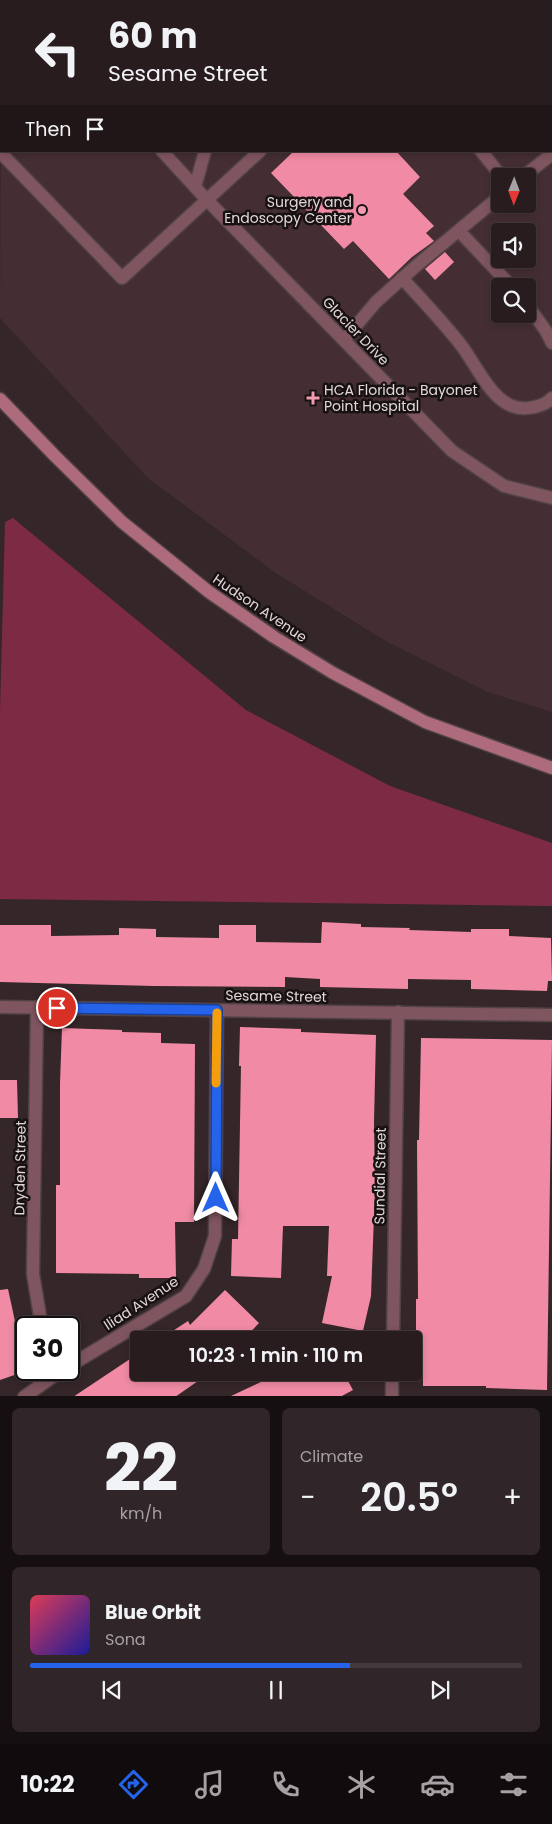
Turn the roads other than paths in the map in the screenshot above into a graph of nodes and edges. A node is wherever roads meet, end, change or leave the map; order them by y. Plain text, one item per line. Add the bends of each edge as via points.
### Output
1 (0, 152) edge
2 (163, 152) edge
3 (205, 152) edge
4 (259, 152) edge
5 (482, 152) edge
6 (552, 154) edge
7 (495, 168) edge
8 (534, 168) edge
9 (195, 187) junction
10 (207, 200) junction
11 (491, 204) edge
12 (458, 231) junction
13 (402, 278) junction
14 (503, 278) edge
15 (536, 317) edge
16 (344, 340) junction
17 (552, 344) edge
18 (0, 398) edge
19 (552, 398) edge
20 (552, 498) edge
21 (552, 768) edge
22 (0, 1007) edge
23 (37, 1007) junction
24 (217, 1010) junction
25 (398, 1012) junction
26 (552, 1015) edge
27 (40, 1316) edge
28 (393, 1331) edge
29 (80, 1359) edge
30 (46, 1381) edge
31 (392, 1381) edge
32 (24, 1396) edge
33 (392, 1396) edge

1 - 10 street via 122,278
2 - 9 street, Glacier Drive
3 - 9 street
4 - 10 street
5 - 7 street
6 - 8 street
9 - 10 street, Glacier Drive
10 - 16 street, Glacier Drive
11 - 12 street
12 - 13 street
12 - 14 street
13 - 16 street via 376,302
13 - 19 street via 461,345 500,398 513,406 529,408 548,403
15 - 17 street
16 - 20 street, Glacier Drive via 452,451 504,486
18 - 21 street, Hudson Avenue via 122,522 209,592 274,637 425,722
22 - 23 street, Sesame Street
23 - 24 street, Sesame Street
23 - 27 street, Dryden Street via 33,1274
24 - 25 street, Sesame Street
24 - 29 street, Iliad Avenue via 215,1236 204,1269 186,1296
25 - 26 street, Sesame Street
25 - 28 street, Sundial Street
30 - 32 street, Iliad Avenue
31 - 33 street

